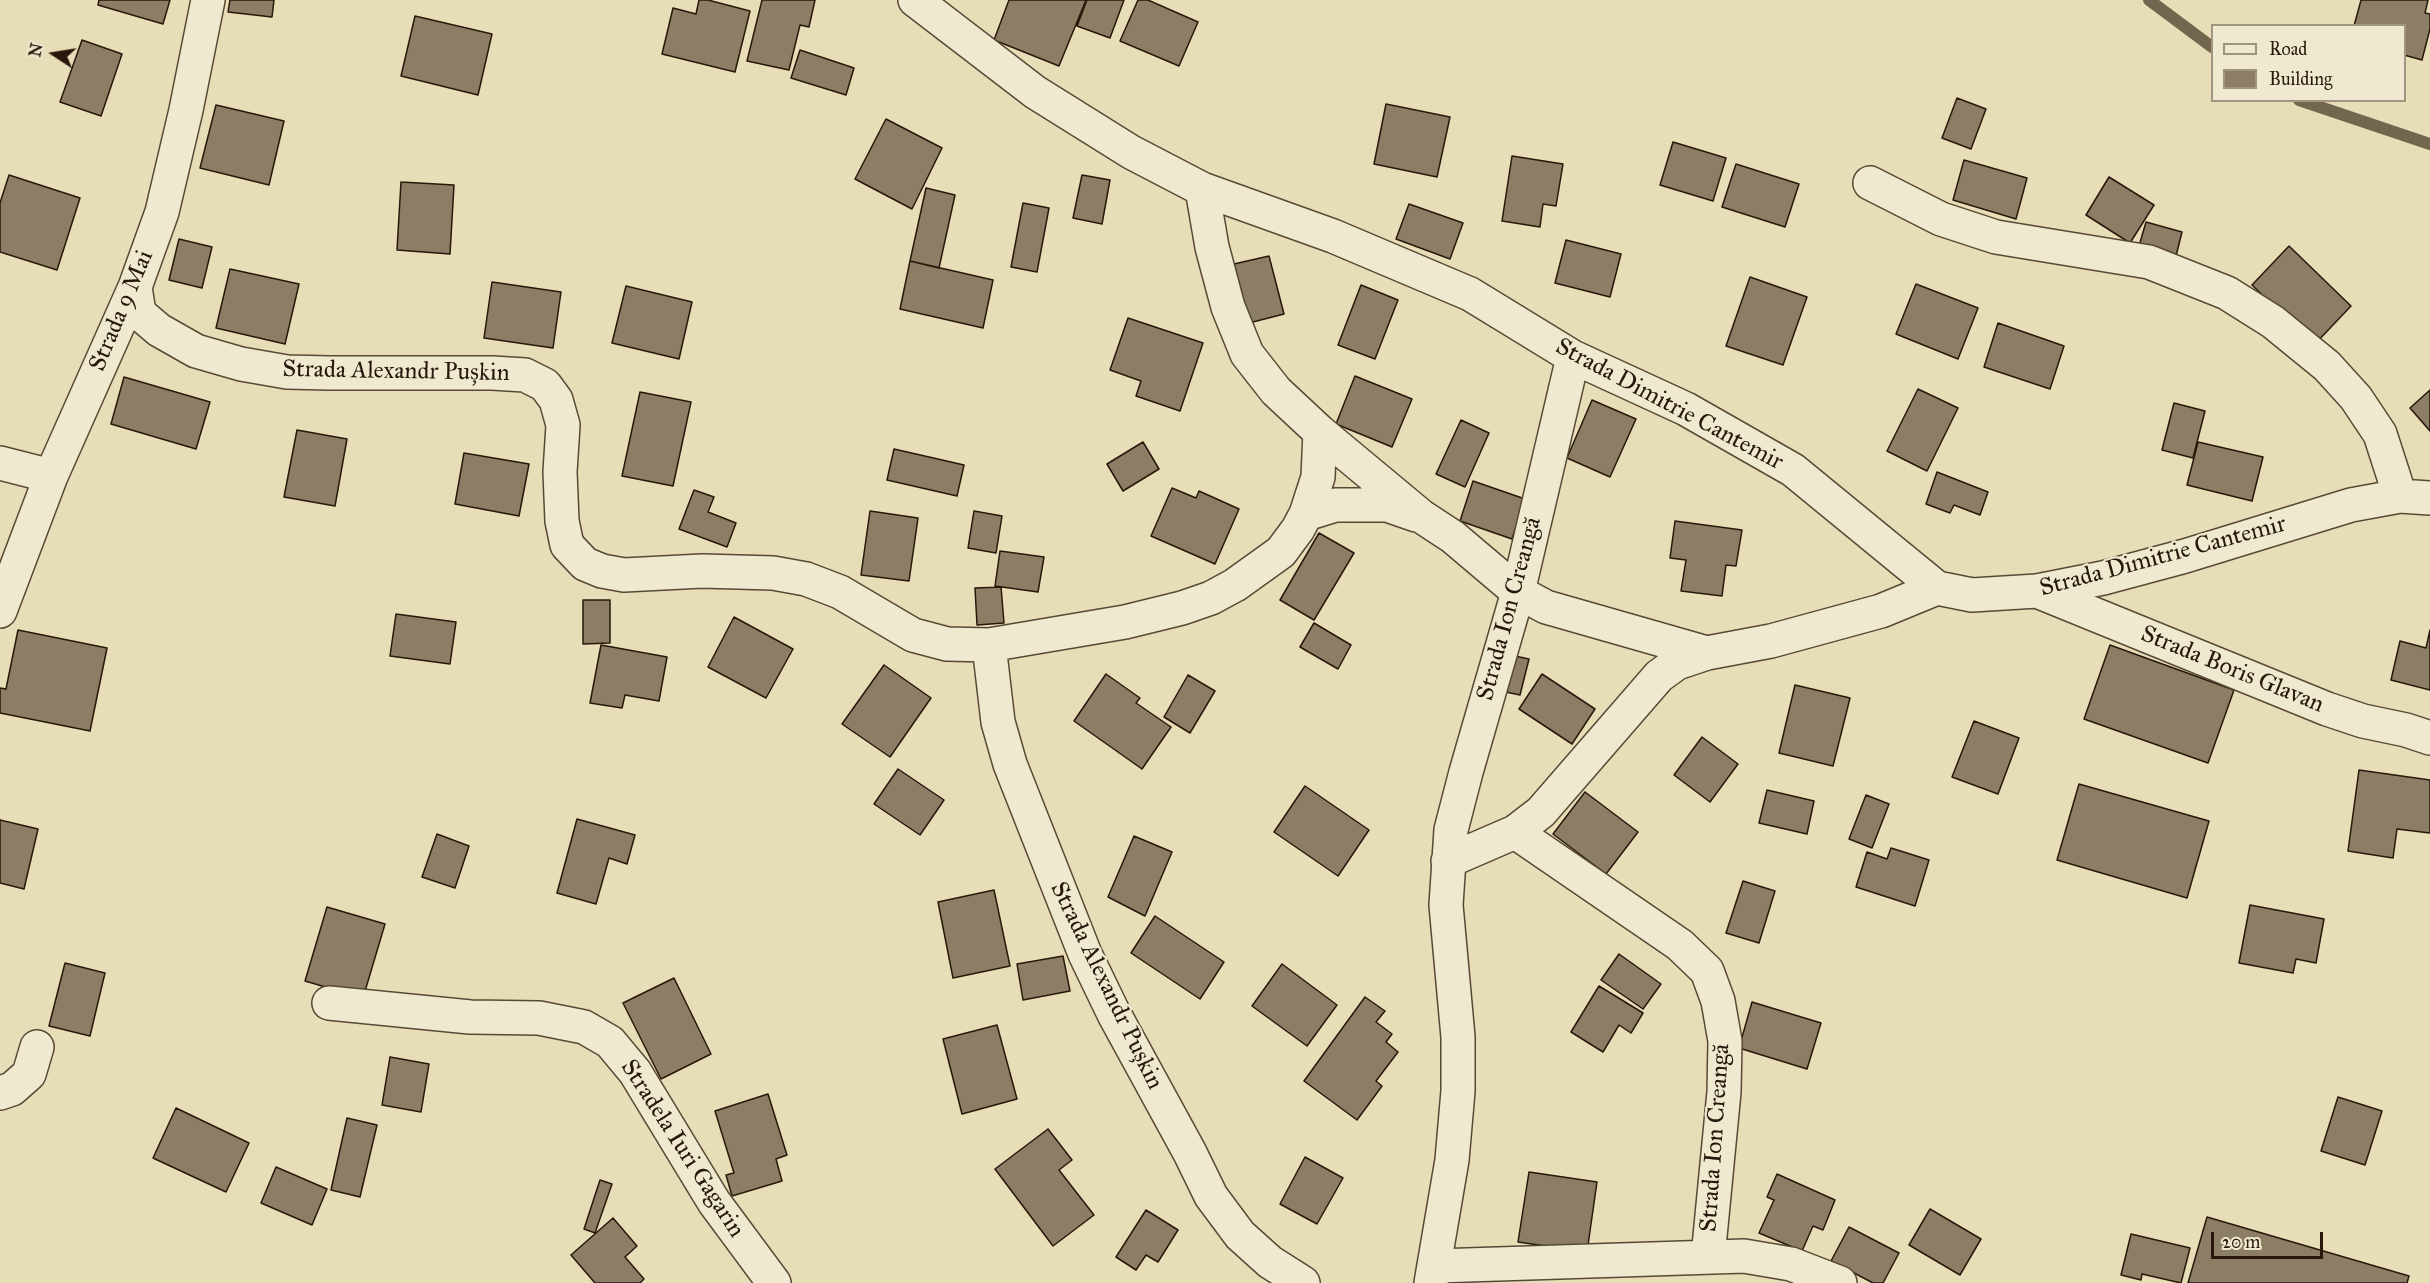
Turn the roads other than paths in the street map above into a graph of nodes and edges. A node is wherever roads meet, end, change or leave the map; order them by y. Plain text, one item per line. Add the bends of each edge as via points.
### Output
1 (208, 0) edge
2 (915, 0) edge
3 (1870, 183) dead end
4 (1203, 189) junction
5 (135, 287) junction
6 (1573, 357) junction
7 (1320, 432) junction
8 (0, 463) edge
9 (51, 476) junction
10 (2415, 497) edge
11 (1306, 514) junction
12 (1421, 516) junction
13 (1937, 588) junction
14 (2037, 591) junction
15 (1518, 592) junction
16 (0, 611) edge
17 (989, 645) junction
18 (1707, 653) junction
19 (2430, 738) edge
20 (1515, 832) junction
21 (1448, 861) junction
22 (329, 1003) dead end
23 (37, 1047) dead end
24 (0, 1093) edge
25 (1708, 1257) junction
26 (1433, 1275) edge
27 (774, 1283) edge
28 (1303, 1283) edge
29 (1840, 1283) edge

1 - 5 street, Strada 9 Mai via 162,212
2 - 4 street, Strada Dimitrie Cantemir via 1035,92 1131,152
3 - 10 street, Strada Dimitrie Cantemir via 1941,219 1996,237 2149,262 2227,293 2273,322 2327,366 2356,398
4 - 6 street, Strada Dimitrie Cantemir via 1333,236 1470,294
4 - 7 street via 1214,257 1247,354 1276,391
5 - 9 street, Strada 9 Mai
5 - 17 street, Strada Alexandr Pușkin via 139,313 159,330 196,351 241,364 328,374 525,375 545,385 556,400 563,425 560,472 567,545 585,564 624,575 702,571 773,573 806,579 840,592 913,635 947,644
6 - 13 street, Strada Dimitrie Cantemir via 1686,409 1793,470
6 - 15 street, Strada Ion Creangă
7 - 11 street, Strada Alexandr Pușkin via 1318,477
7 - 12 street
8 - 9 street
9 - 16 street, Strada 9 Mai
10 - 14 street, Strada Dimitrie Cantemir via 2351,505 2175,559
11 - 12 street via 1335,505 1358,504 1387,506
11 - 17 street, Strada Alexandr Pușkin via 1281,552 1210,598 1125,622
12 - 15 street via 1453,537
13 - 14 street, Strada Dimitrie Cantemir via 1972,595
13 - 18 street via 1871,613 1771,641
14 - 19 street, Strada Boris Glavan via 2327,709
15 - 18 street via 1546,607
15 - 21 street, Strada Ion Creangă via 1466,772 1451,830
17 - 28 street, Strada Alexandr Pușkin via 998,722 1010,764 1072,924 1110,1004 1211,1196 1240,1235 1270,1262
18 - 20 street via 1677,663 1659,676 1540,812
20 - 21 street
20 - 25 street, Strada Ion Creangă via 1680,945 1707,972 1718,1001 1725,1041 1724,1092
21 - 26 street, Strada Ion Creangă via 1446,905 1458,1037 1458,1091 1452,1160
22 - 27 street, Stradela Iuri Gagarin via 470,1017 539,1018 584,1027 610,1042 635,1072 714,1202
23 - 24 street via 29,1074 12,1089
25 - 26 street, Strada Ion Creangă
25 - 29 street, Strada Ion Creangă via 1744,1256 1791,1264

